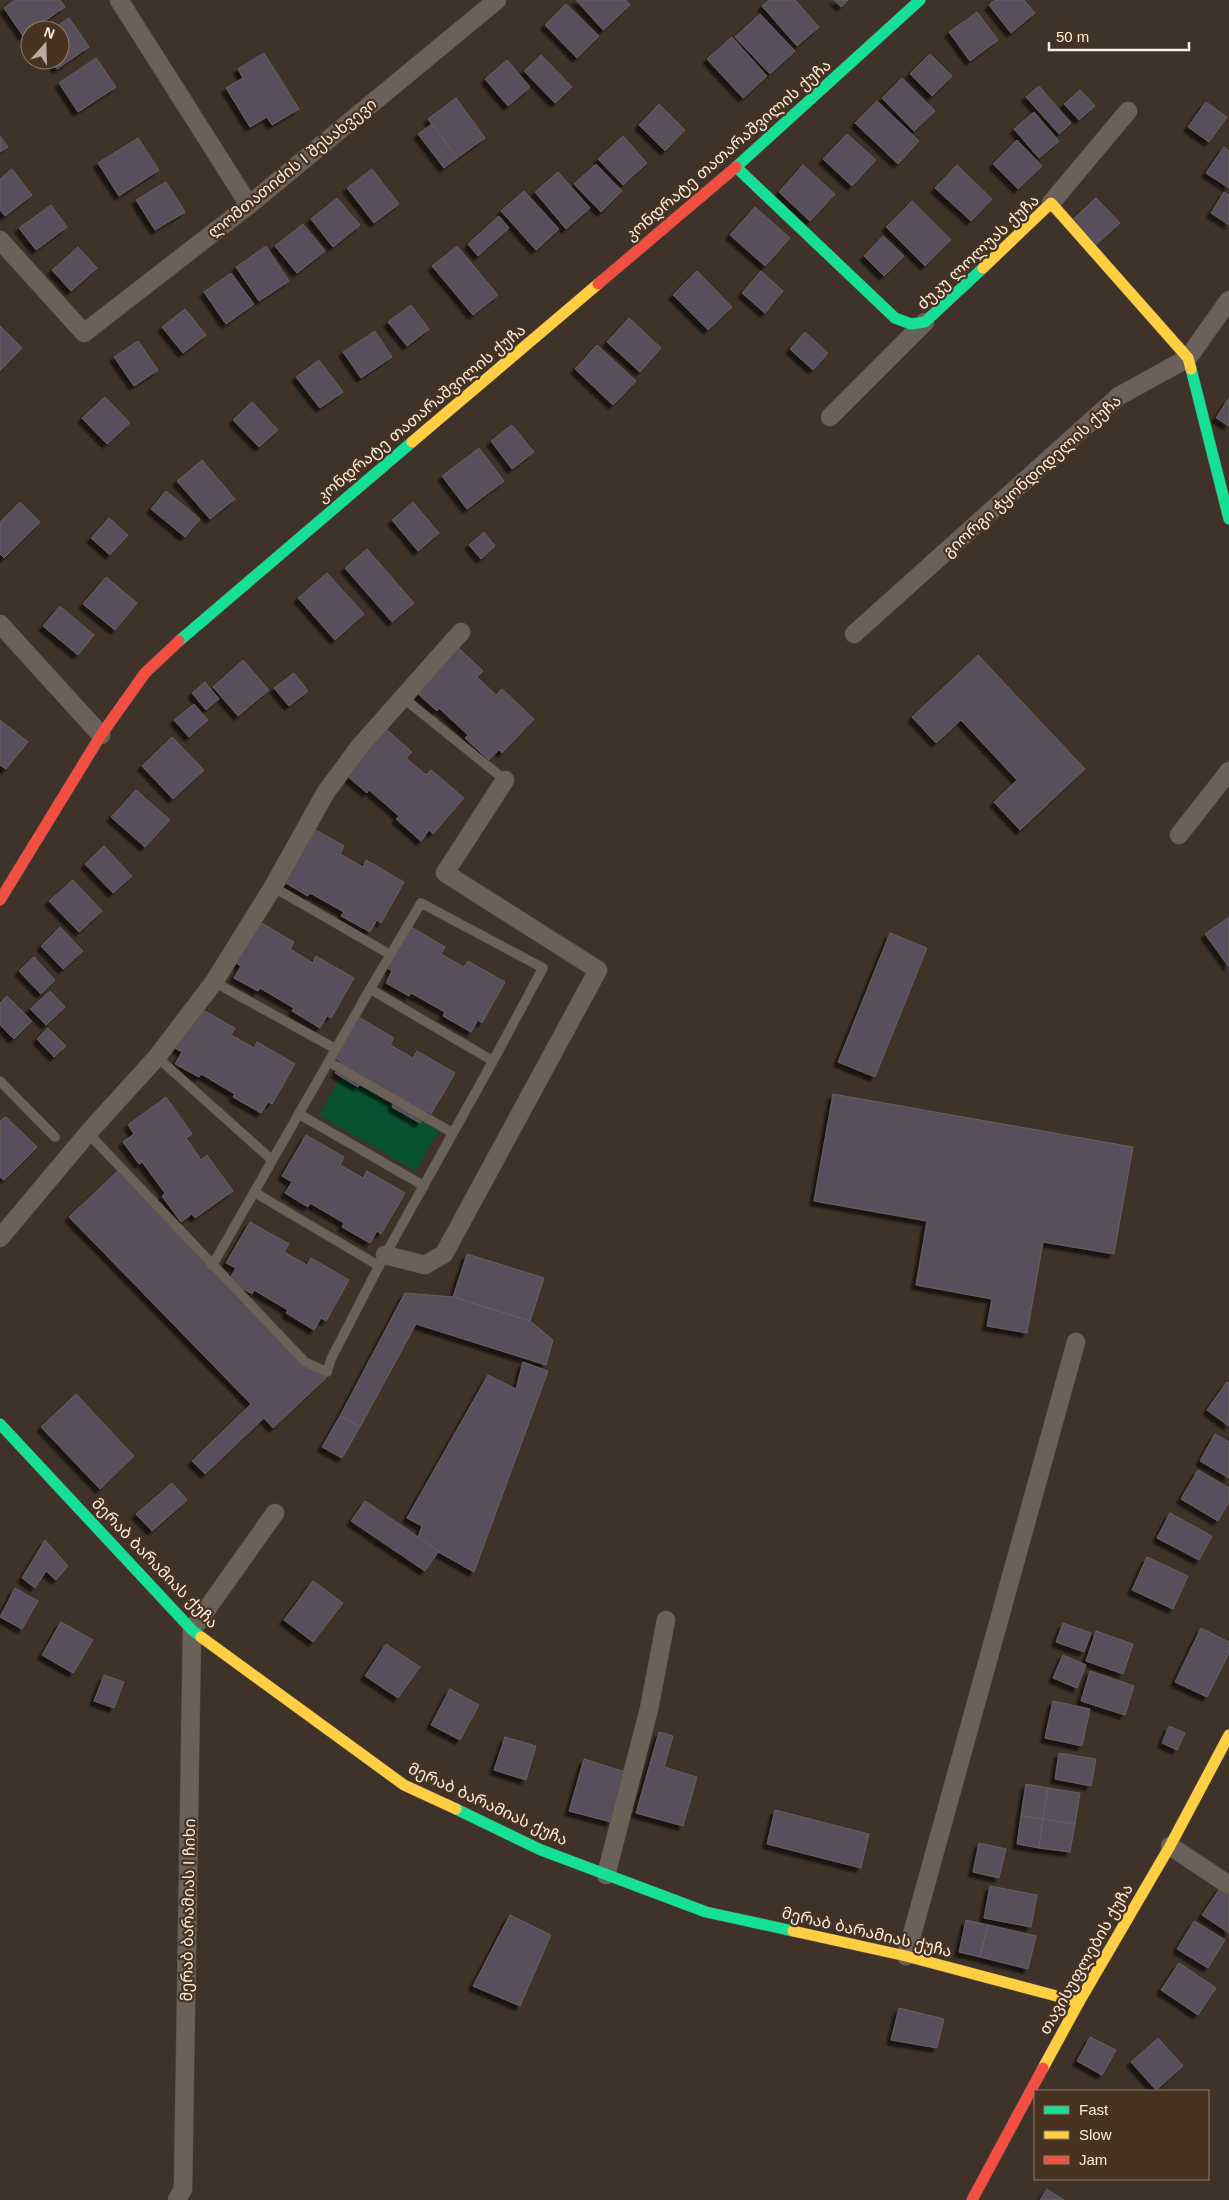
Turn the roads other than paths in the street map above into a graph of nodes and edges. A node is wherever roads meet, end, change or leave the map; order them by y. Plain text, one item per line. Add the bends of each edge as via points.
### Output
1 (119, 0) edge
2 (496, 0) edge
3 (920, 0) edge
4 (1128, 111) dead end
5 (736, 167) junction
6 (1051, 203) junction
7 (249, 205) junction
8 (0, 240) edge
9 (1229, 300) edge
10 (925, 322) junction
11 (1188, 358) junction
12 (830, 417) dead end
13 (1229, 518) edge
14 (0, 624) edge
15 (461, 632) dead end
16 (854, 634) dead end
17 (402, 697) junction
18 (101, 735) junction
19 (1229, 771) edge
20 (505, 780) joint
21 (1179, 836) dead end
22 (273, 887) junction
23 (0, 900) edge
24 (391, 955) junction
25 (214, 982) junction
26 (370, 990) junction
27 (336, 1049) junction
28 (157, 1057) junction
29 (493, 1061) junction
30 (329, 1062) junction
31 (0, 1081) edge
32 (299, 1114) junction
33 (88, 1133) junction
34 (453, 1133) junction
35 (55, 1137) dead end
36 (272, 1160) junction
37 (424, 1186) junction
38 (254, 1192) junction
39 (0, 1238) edge
40 (382, 1260) junction
41 (212, 1266) junction
42 (1076, 1342) dead end
43 (0, 1424) edge
44 (275, 1513) dead end
45 (666, 1620) dead end
46 (192, 1630) junction
47 (1229, 1735) edge
48 (1170, 1846) junction
49 (606, 1875) junction
50 (1229, 1885) edge
51 (906, 1956) junction
52 (1079, 2002) junction
53 (180, 2195) edge
54 (975, 2199) edge

1 - 7 street
2 - 7 street, ლომთათიძის I შესახვევი
3 - 5 street, კონდრატე თათარაშვილის ქუჩა
4 - 6 street
5 - 10 street, ძუკუ ლოლუას ქუჩა via 895,318 911,324
5 - 18 street, კონდრატე თათარაშვილის ქუჩა via 194,627 145,673
6 - 10 street, ძუკუ ლოლუას ქუჩა
6 - 11 street, ძუკუ ლოლუას ქუჩა
7 - 8 street, ლომთათიძის I შესახვევი via 84,333
9 - 11 street, გიორგი ჭყონდიდელის ქუჩა
10 - 12 street
11 - 13 street, ძუკუ ლოლუას ქუჩა
11 - 16 street, გიორგი ჭყონდიდელის ქუჩა via 1119,396
14 - 18 street
15 - 17 street
17 - 20 lane
17 - 22 street via 326,792
18 - 23 street, კონდრატე თათარაშვილის ქუჩა
19 - 21 street
20 - 40 street via 446,873 598,970 444,1254 425,1264
22 - 24 lane
22 - 25 street
24 - 26 lane
24 - 29 lane via 421,903 543,968
25 - 27 lane
25 - 28 street
26 - 27 lane
26 - 29 lane
27 - 30 lane
28 - 33 street
28 - 36 lane
29 - 34 lane
30 - 32 lane
30 - 34 lane
31 - 35 lane
32 - 36 lane
32 - 37 lane
33 - 39 street
33 - 41 lane
34 - 37 lane
36 - 38 lane
37 - 40 lane
38 - 40 lane
38 - 41 lane
40 - 41 lane via 327,1372 305,1362
42 - 51 street
43 - 46 street, მერაბ ბარამიას ქუჩა
44 - 46 street
45 - 49 street via 650,1709
46 - 49 street, მერაბ ბარამიას ქუჩა via 404,1785 541,1850
46 - 53 street, მერაბ ბარამიას I ჩიხი
47 - 48 street, თავისუფლების ქუჩა
48 - 50 street
48 - 52 street, თავისუფლების ქუჩა
49 - 51 street, მერაბ ბარამიას ქუჩა via 706,1912
51 - 52 street, მერაბ ბარამიას ქუჩა
52 - 54 street, თავისუფლების ქუჩა

